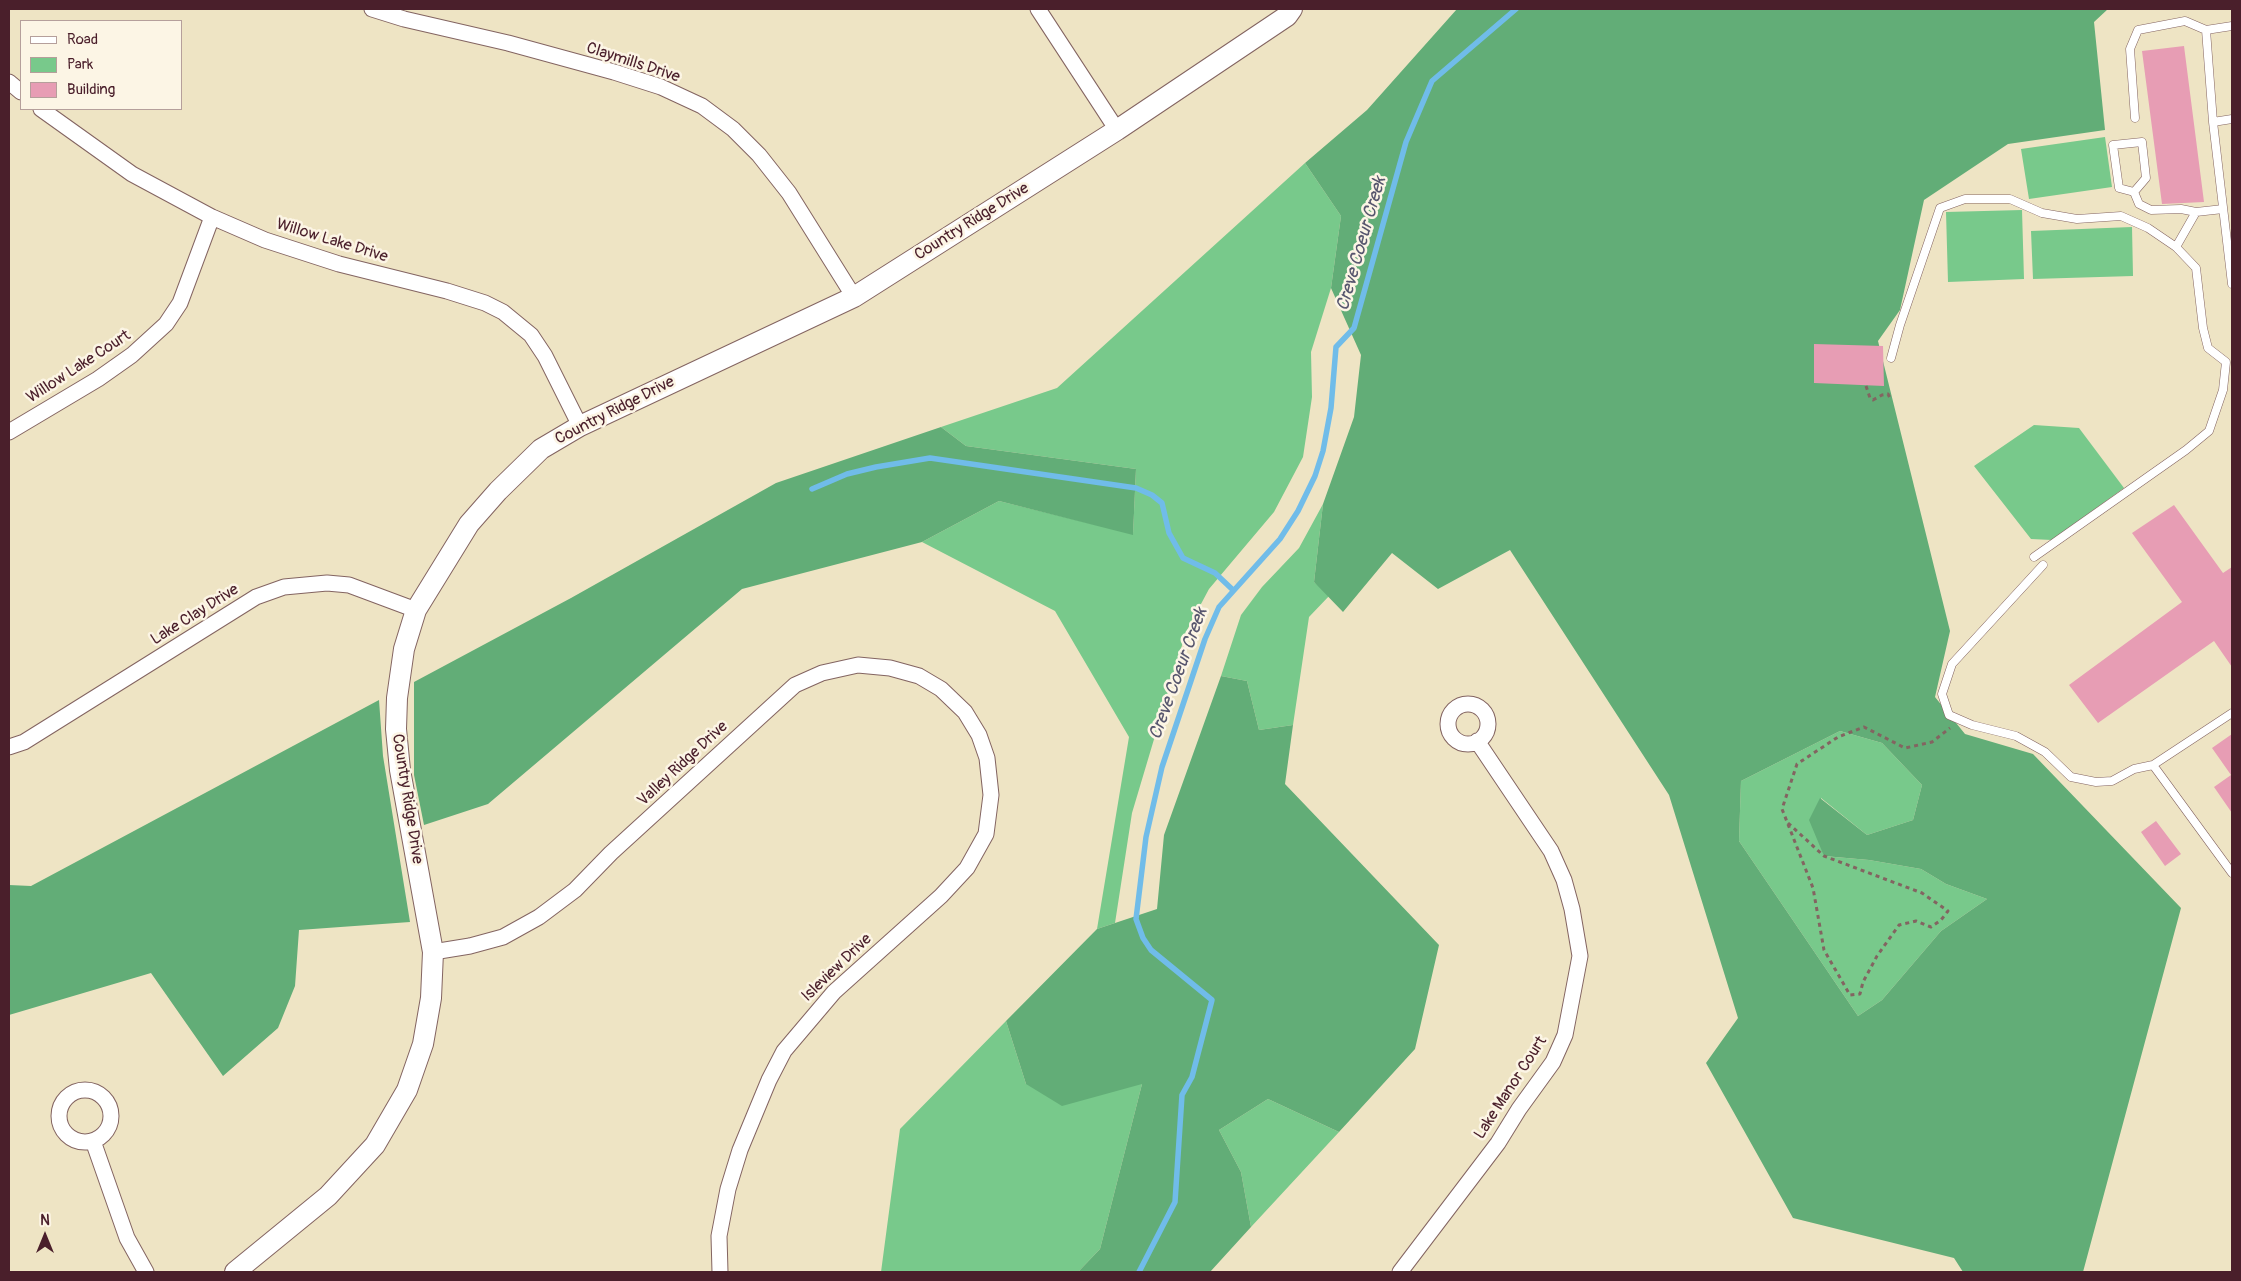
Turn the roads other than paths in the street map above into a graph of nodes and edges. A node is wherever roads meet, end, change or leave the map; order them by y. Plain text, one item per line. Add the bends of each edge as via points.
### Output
1 (372, 9) edge
2 (1038, 9) edge
3 (1292, 9) edge
4 (2232, 26) edge
5 (2206, 30) junction
6 (9, 82) edge
7 (20, 91) edge
8 (42, 110) edge
9 (2135, 118) dead end
10 (2232, 120) edge
11 (2213, 122) junction
12 (1117, 130) junction
13 (2134, 192) junction
14 (2223, 208) junction
15 (2196, 212) junction
16 (212, 216) junction
17 (2176, 247) junction
18 (2232, 284) edge
19 (854, 297) junction
20 (1891, 358) dead end
21 (580, 426) junction
22 (9, 432) edge
23 (2034, 557) dead end
24 (2042, 565) dead end
25 (416, 610) junction
26 (965, 712) joint
27 (2232, 713) edge
28 (1477, 741) dead end
29 (9, 747) edge
30 (2153, 765) junction
31 (2232, 873) edge
32 (433, 952) junction
33 (93, 1142) dead end
34 (146, 1272) edge
35 (235, 1272) edge
36 (720, 1272) edge
37 (1400, 1272) edge

1 - 19 street, Claymills Drive via 614,72 661,87 702,106 733,129 759,155 789,193
2 - 12 street
3 - 12 street, Country Ridge Drive via 1287,16
4 - 5 lane
5 - 9 lane via 2185,21 2138,30 2130,49
5 - 11 lane
6 - 7 street
8 - 16 street, Willow Lake Drive via 132,174
10 - 11 lane
11 - 14 lane
12 - 19 street, Country Ridge Drive
13 - 13 lane via 2146,178 2142,142 2113,145 2120,188
13 - 15 lane via 2139,204 2151,210
14 - 15 lane
14 - 18 lane
15 - 17 lane
16 - 21 street, Willow Lake Drive via 265,240 339,264 447,291 503,312 531,335
16 - 22 street, Willow Lake Court via 180,303 166,324 125,360
17 - 20 lane via 2148,228 2121,216 2077,219 2042,214 2010,199 1965,199 1940,208
17 - 23 lane via 2196,268 2208,348 2226,362 2223,390 2209,431
19 - 21 street, Country Ridge Drive
21 - 25 street, Country Ridge Drive via 541,449 498,491 469,524
24 - 30 lane via 1952,664 1942,694 1948,714 1972,725 2016,736 2046,752 2071,777 2096,782 2112,781 2134,769
25 - 29 street, Lake Clay Drive via 348,585 327,583 284,587 256,597 24,742
25 - 32 street, Country Ridge Drive via 404,649 396,729 400,770
26 - 32 street, Valley Ridge Drive via 941,689 920,676 890,668 858,665 822,673 795,685 575,890 539,917 503,937
26 - 36 street, Isleview Drive via 988,758 991,795 986,834 967,868 941,896 834,992 784,1051 740,1150 728,1189 719,1236
27 - 30 lane
28 - 37 street, Lake Manor Court via 1551,851 1564,880 1580,956 1565,1035 1553,1062 1498,1143
30 - 31 lane
32 - 35 street, Country Ridge Drive via 431,998 422,1044 407,1090 374,1145 328,1196
33 - 34 street via 127,1238

